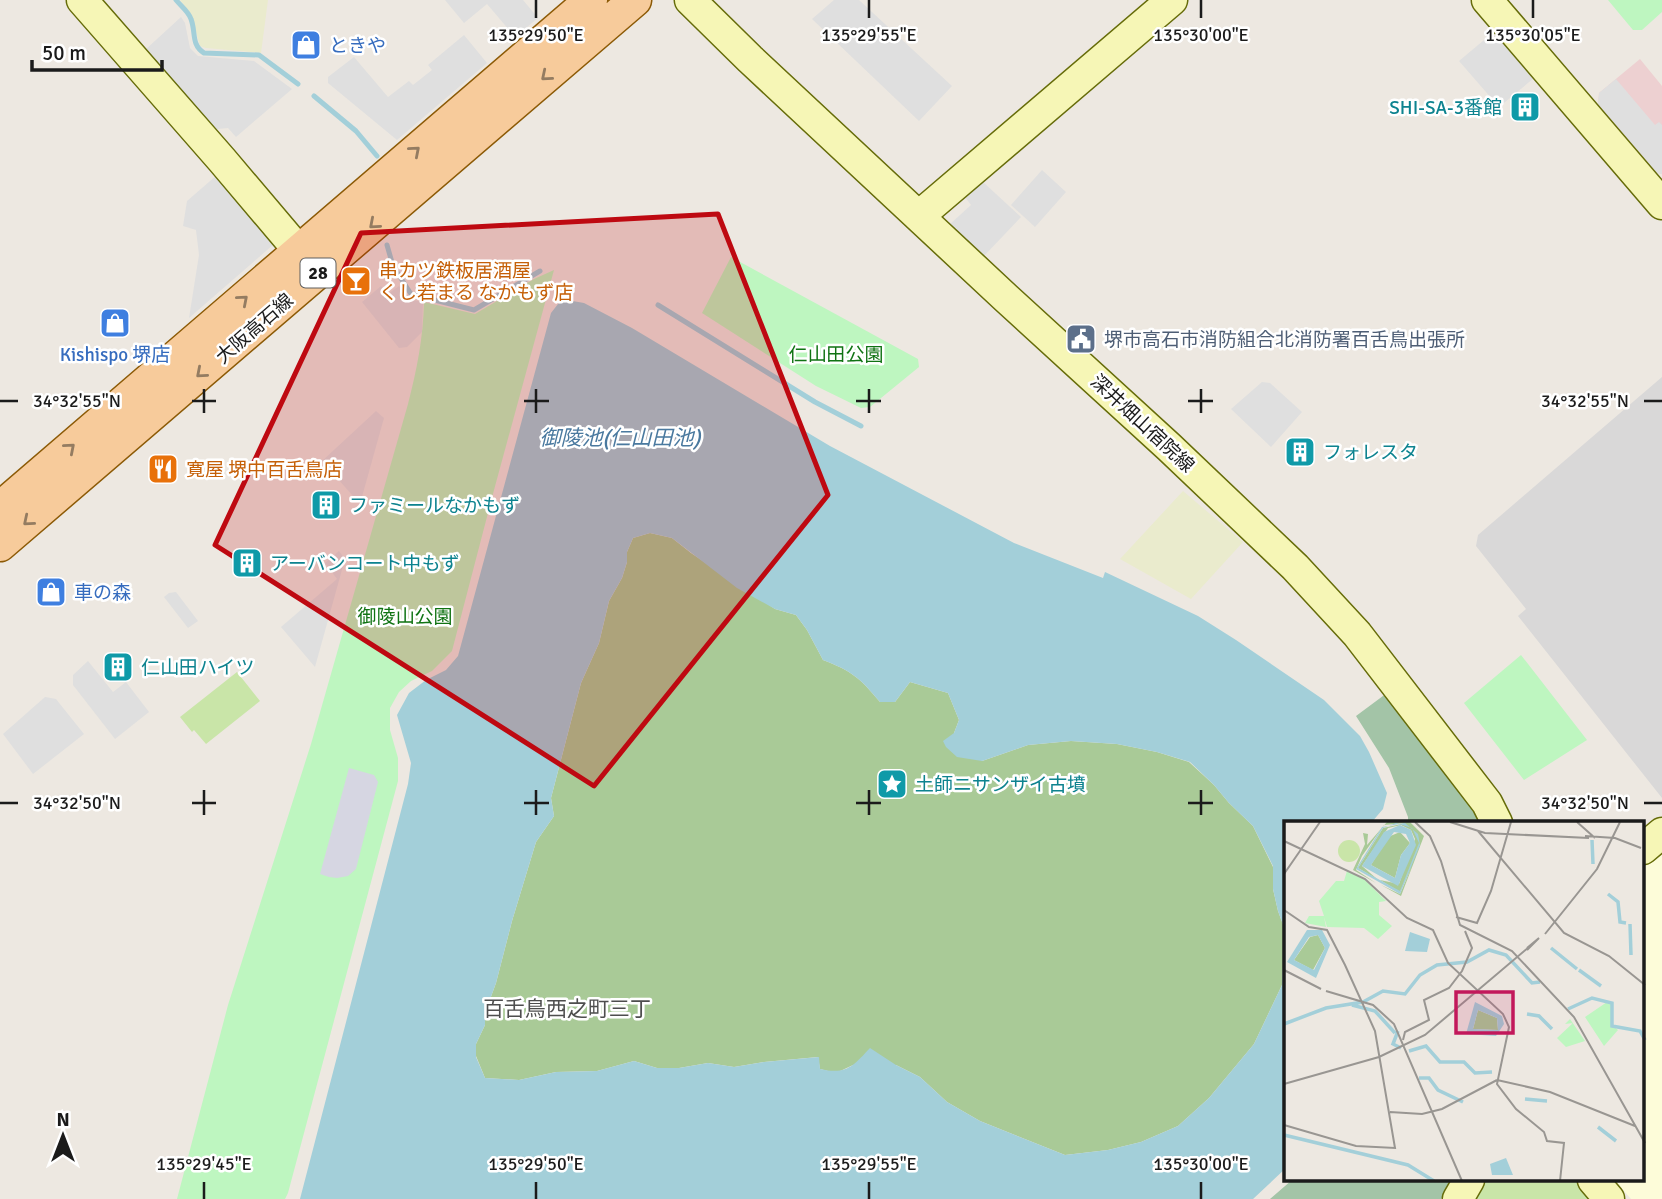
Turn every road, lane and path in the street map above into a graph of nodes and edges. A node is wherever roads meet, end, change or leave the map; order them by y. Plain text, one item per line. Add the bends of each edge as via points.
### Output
1 (82, 0) edge
2 (591, 0) edge
3 (635, 0) edge
4 (690, 0) edge
5 (1172, 0) edge
6 (1487, 0) edge
7 (1662, 204) edge
8 (919, 216) junction
9 (299, 251) junction
10 (0, 508) edge
11 (0, 545) edge
12 (1496, 821) edge
13 (1662, 833) edge
14 (1644, 848) edge
15 (1468, 1182) edge
16 (1595, 1182) edge
17 (1458, 1199) edge
18 (1609, 1199) edge

1 - 9 main road
9 -> 2 main road, 大阪高石線 / 28
3 -> 11 main road, 大阪高石線 / 28
4 - 8 main road, 深井畑山宿院線
5 - 8 main road
6 - 7 main road
8 - 12 main road, 深井畑山宿院線 via 1295,566 1357,634 1487,803
10 -> 9 main road, 大阪高石線 / 28
13 - 14 main road
15 - 17 main road
16 - 18 main road

